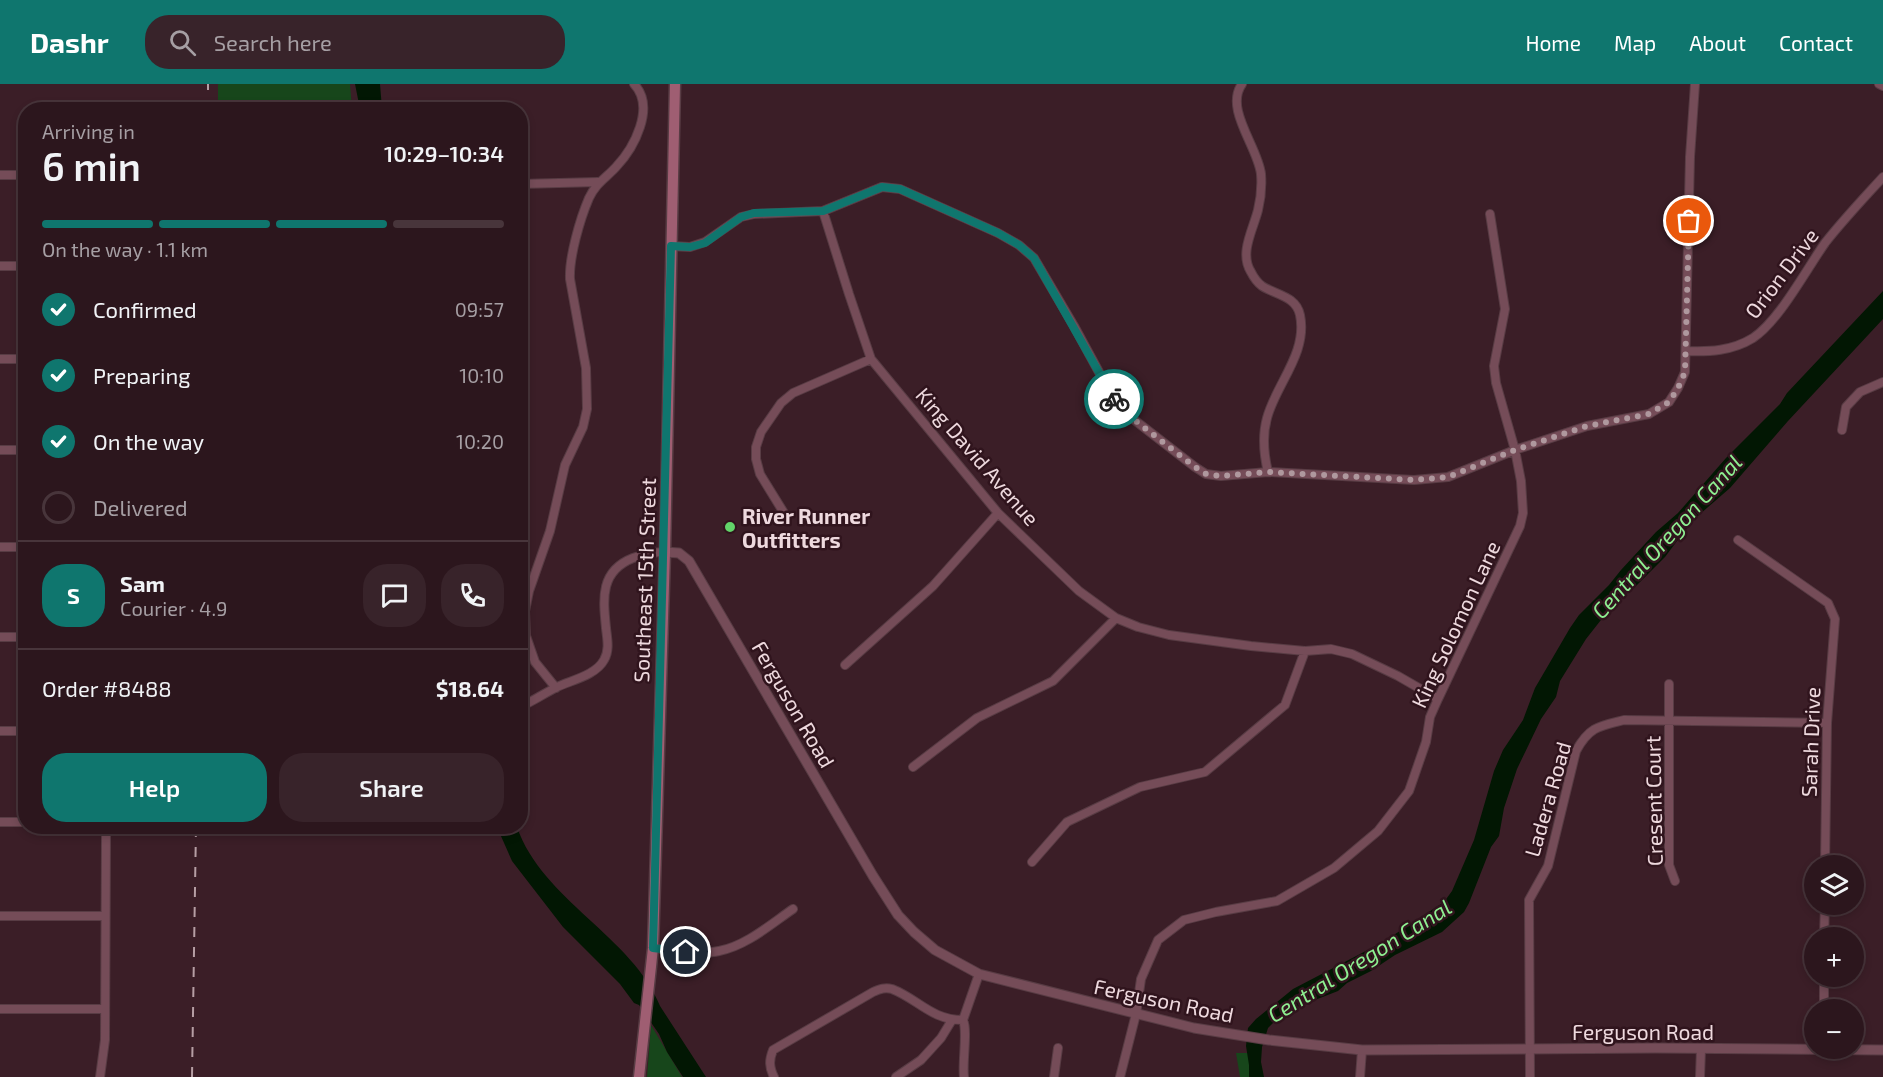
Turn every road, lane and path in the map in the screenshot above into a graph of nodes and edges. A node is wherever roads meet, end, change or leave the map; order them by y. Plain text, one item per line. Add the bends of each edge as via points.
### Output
1 (634, 84) edge
2 (675, 84) edge
3 (1242, 84) edge
4 (1695, 84) edge
5 (0, 175) edge
6 (18, 175) edge
7 (1883, 177) edge
8 (598, 182) junction
9 (528, 184) edge
10 (823, 211) junction
11 (1490, 214) dead end
12 (671, 246) junction
13 (0, 266) edge
14 (18, 266) edge
15 (1686, 351) junction
16 (0, 359) edge
17 (18, 359) edge
18 (871, 359) junction
19 (1883, 382) edge
20 (1842, 430) dead end
21 (0, 450) edge
22 (18, 450) edge
23 (1515, 450) junction
24 (1268, 472) junction
25 (784, 513) dead end
26 (998, 513) junction
27 (1738, 540) dead end
28 (0, 547) edge
29 (18, 547) edge
30 (665, 552) junction
31 (528, 596) edge
32 (1116, 618) junction
33 (0, 637) edge
34 (18, 638) edge
35 (528, 644) edge
36 (1305, 651) junction
37 (845, 665) dead end
38 (1669, 684) dead end
39 (556, 688) junction
40 (1438, 699) junction
41 (528, 703) edge
42 (1669, 721) junction
43 (1827, 723) junction
44 (0, 731) edge
45 (18, 731) edge
46 (913, 767) dead end
47 (0, 822) edge
48 (18, 822) edge
49 (106, 834) edge
50 (1825, 855) edge
51 (1032, 862) dead end
52 (1675, 881) dead end
53 (793, 909) dead end
54 (0, 916) edge
55 (104, 916) junction
56 (653, 948) junction
57 (979, 974) junction
58 (0, 1009) edge
59 (105, 1009) junction
60 (1136, 1014) junction
61 (952, 1020) junction
62 (963, 1020) junction
63 (1058, 1048) dead end
64 (1529, 1048) junction
65 (1701, 1049) junction
66 (1804, 1049) edge
67 (1362, 1050) junction
68 (1864, 1050) edge
69 (1883, 1050) edge
70 (100, 1077) edge
71 (639, 1077) edge
72 (774, 1077) edge
73 (896, 1077) edge
74 (964, 1077) edge
75 (1054, 1077) edge
76 (1120, 1077) edge
77 (1360, 1077) edge
78 (1530, 1077) edge
79 (1700, 1077) edge

1 - 8 street via 642,98 640,128 616,167
2 - 12 main road, Southeast 15th Street
3 - 24 street via 1236,101 1238,112 1260,169 1262,187 1245,251 1247,264 1261,285 1288,297 1300,313 1302,328 1298,349 1266,418 1263,452
4 - 15 street
5 - 6 street
7 - 15 street, Orion Drive via 1824,244 1769,324 1737,346 1707,352
8 - 9 street
8 - 31 street via 589,198 570,266 586,368 587,409 565,465 550,531
10 - 12 street via 754,213 741,217 705,243
10 - 18 street, King David Avenue
10 - 24 street via 890,187 1019,245 1034,258 1113,398 1128,415 1206,474
11 - 23 street, King Solomon Lane via 1505,309 1494,366
12 - 30 main road, Southeast 15th Street
13 - 14 street
15 - 23 street via 1685,372 1678,388 1669,402 1649,414 1587,426
16 - 17 street
18 - 25 street via 793,393 761,432 756,447 760,474
18 - 26 street, King David Avenue
19 - 20 street via 1860,392 1846,407
21 - 22 street
23 - 24 street via 1448,477 1414,480
23 - 40 street, King Solomon Lane via 1523,498 1520,526
26 - 32 street, King David Avenue via 1079,591
26 - 37 street via 933,586
27 - 43 street, Sarah Drive via 1828,603 1835,619
28 - 29 street
30 - 39 street via 649,552 627,560 610,574 604,599 606,658 598,668
30 - 56 main road, Southeast 15th Street
30 - 57 street, Ferguson Road via 679,553 689,561 898,915 935,950
32 - 36 street, King David Avenue via 1169,635
32 - 46 street via 1053,681 977,718
33 - 34 street
35 - 39 street via 535,662
36 - 40 street, King David Avenue via 1352,654
36 - 51 street via 1285,705 1205,772 1140,787 1067,822
38 - 42 street, Cresent Court
39 - 41 street
40 - 60 street, King Solomon Lane via 1409,791 1378,831 1334,868 1277,901 1184,920 1158,940 1141,979
42 - 43 street, Ladera Road
42 - 52 street, Cresent Court via 1669,865
42 - 64 street, Ladera Road via 1624,720 1597,728 1584,737 1576,751 1548,866 1529,900
43 - 50 street, Sarah Drive
44 - 45 street
47 - 48 street
49 - 55 street
53 - 56 street via 746,941 719,951
54 - 55 street
55 - 59 street
56 - 71 main road, Southeast 15th Street
57 - 60 street, Ferguson Road
57 - 62 street
58 - 59 street
59 - 70 street
60 - 67 street, Ferguson Road via 1269,1040
60 - 76 street, King Solomon Lane
61 - 62 street
61 - 72 street via 883,988 773,1050 770,1067
61 - 73 street via 921,1060
62 - 74 street
63 - 75 street
64 - 65 street, Ferguson Road
64 - 67 street, Ferguson Road
64 - 78 street, Ladera Road
65 - 66 street, Ferguson Road
65 - 79 street
67 - 77 street
68 - 69 street, Ferguson Road

